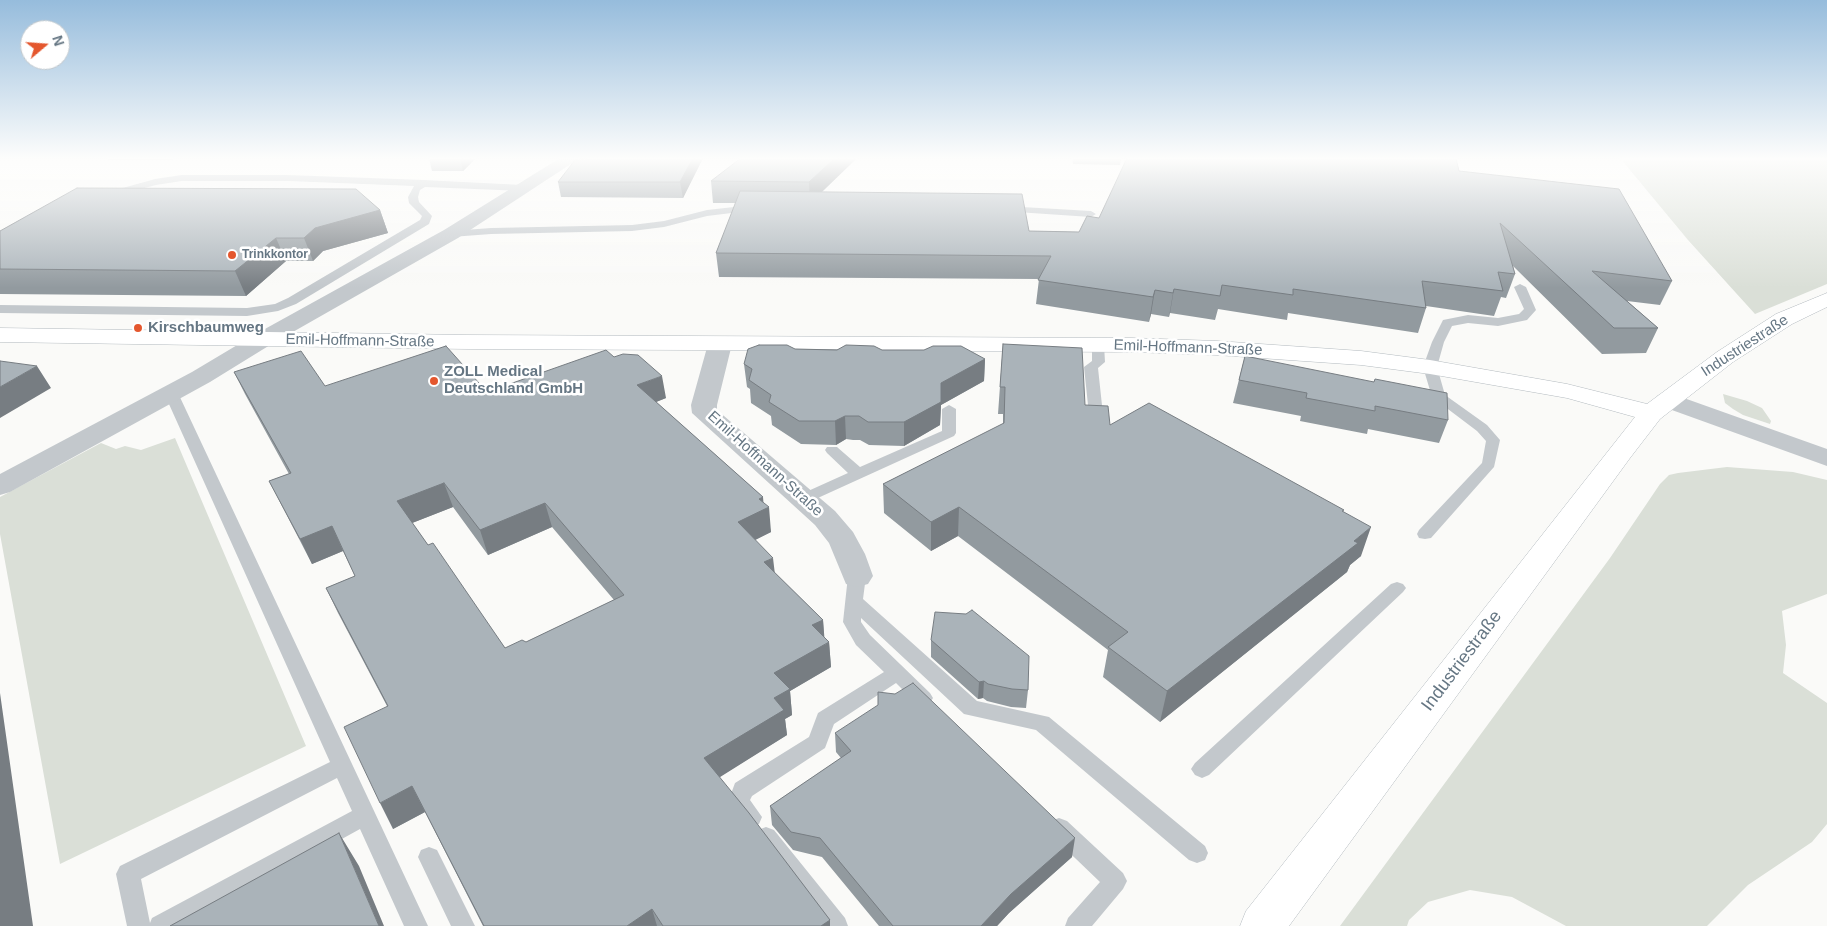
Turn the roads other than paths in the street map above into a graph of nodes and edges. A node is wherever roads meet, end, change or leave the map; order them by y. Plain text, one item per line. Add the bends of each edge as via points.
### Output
1 (413, 201) edge
2 (503, 201) edge
3 (762, 208) edge
4 (998, 208) edge
5 (1091, 214) dead end
6 (451, 234) junction
7 (1520, 287) dead end
8 (1827, 299) edge
9 (0, 309) edge
10 (0, 335) edge
11 (262, 340) junction
12 (720, 344) junction
13 (1098, 345) junction
14 (1430, 367) junction
15 (170, 393) junction
16 (1659, 407) junction
17 (949, 409) dead end
18 (1098, 424) edge
19 (832, 450) dead end
20 (1827, 458) edge
21 (859, 474) junction
22 (0, 486) edge
23 (803, 499) junction
24 (1425, 534) dead end
25 (1397, 588) dead end
26 (856, 589) junction
27 (897, 672) junction
28 (939, 713) edge
29 (342, 766) junction
30 (1202, 769) dead end
31 (1045, 814) edge
32 (365, 815) junction
33 (1197, 853) dead end
34 (429, 857) dead end
35 (139, 926) edge
36 (162, 926) edge
37 (416, 926) edge
38 (463, 926) edge
39 (836, 926) edge
40 (1077, 926) edge
41 (1262, 926) edge

1 - 9 lane via 427,216 425,222 278,307 247,312
2 - 6 street
3 - 6 lane via 733,209 664,224 623,228
4 - 5 lane
6 - 11 street
7 - 14 lane via 1530,310 1523,317 1498,322 1468,319 1447,323
8 - 16 street, Industriestraße via 1776,324 1726,356
10 - 11 street, Emil-Hoffmann-Straße
11 - 12 street, Emil-Hoffmann-Straße
11 - 15 street
12 - 13 street, Emil-Hoffmann-Straße
12 - 23 street, Emil-Hoffmann-Straße via 704,405 705,413
13 - 14 street, Emil-Hoffmann-Straße via 1290,352
13 - 18 lane via 1098,362 1092,367
14 - 16 street, Emil-Hoffmann-Straße via 1559,389 1627,406
14 - 24 lane via 1439,397 1482,428 1493,440 1489,464
15 - 22 street
15 - 29 lane
16 - 20 street
16 - 41 street, Industriestraße via 1620,452
17 - 21 lane via 949,433
19 - 21 lane
21 - 23 lane
23 - 26 street, Emil-Hoffmann-Straße via 842,539 850,554
25 - 30 lane
26 - 27 lane via 852,622 863,640
26 - 33 lane via 971,708 1042,723
27 - 28 lane
27 - 39 lane via 825,718 818,742 743,790 739,802
29 - 32 lane
29 - 35 lane via 128,874
31 - 40 lane via 1115,881
32 - 36 lane
32 - 37 lane
34 - 38 lane

